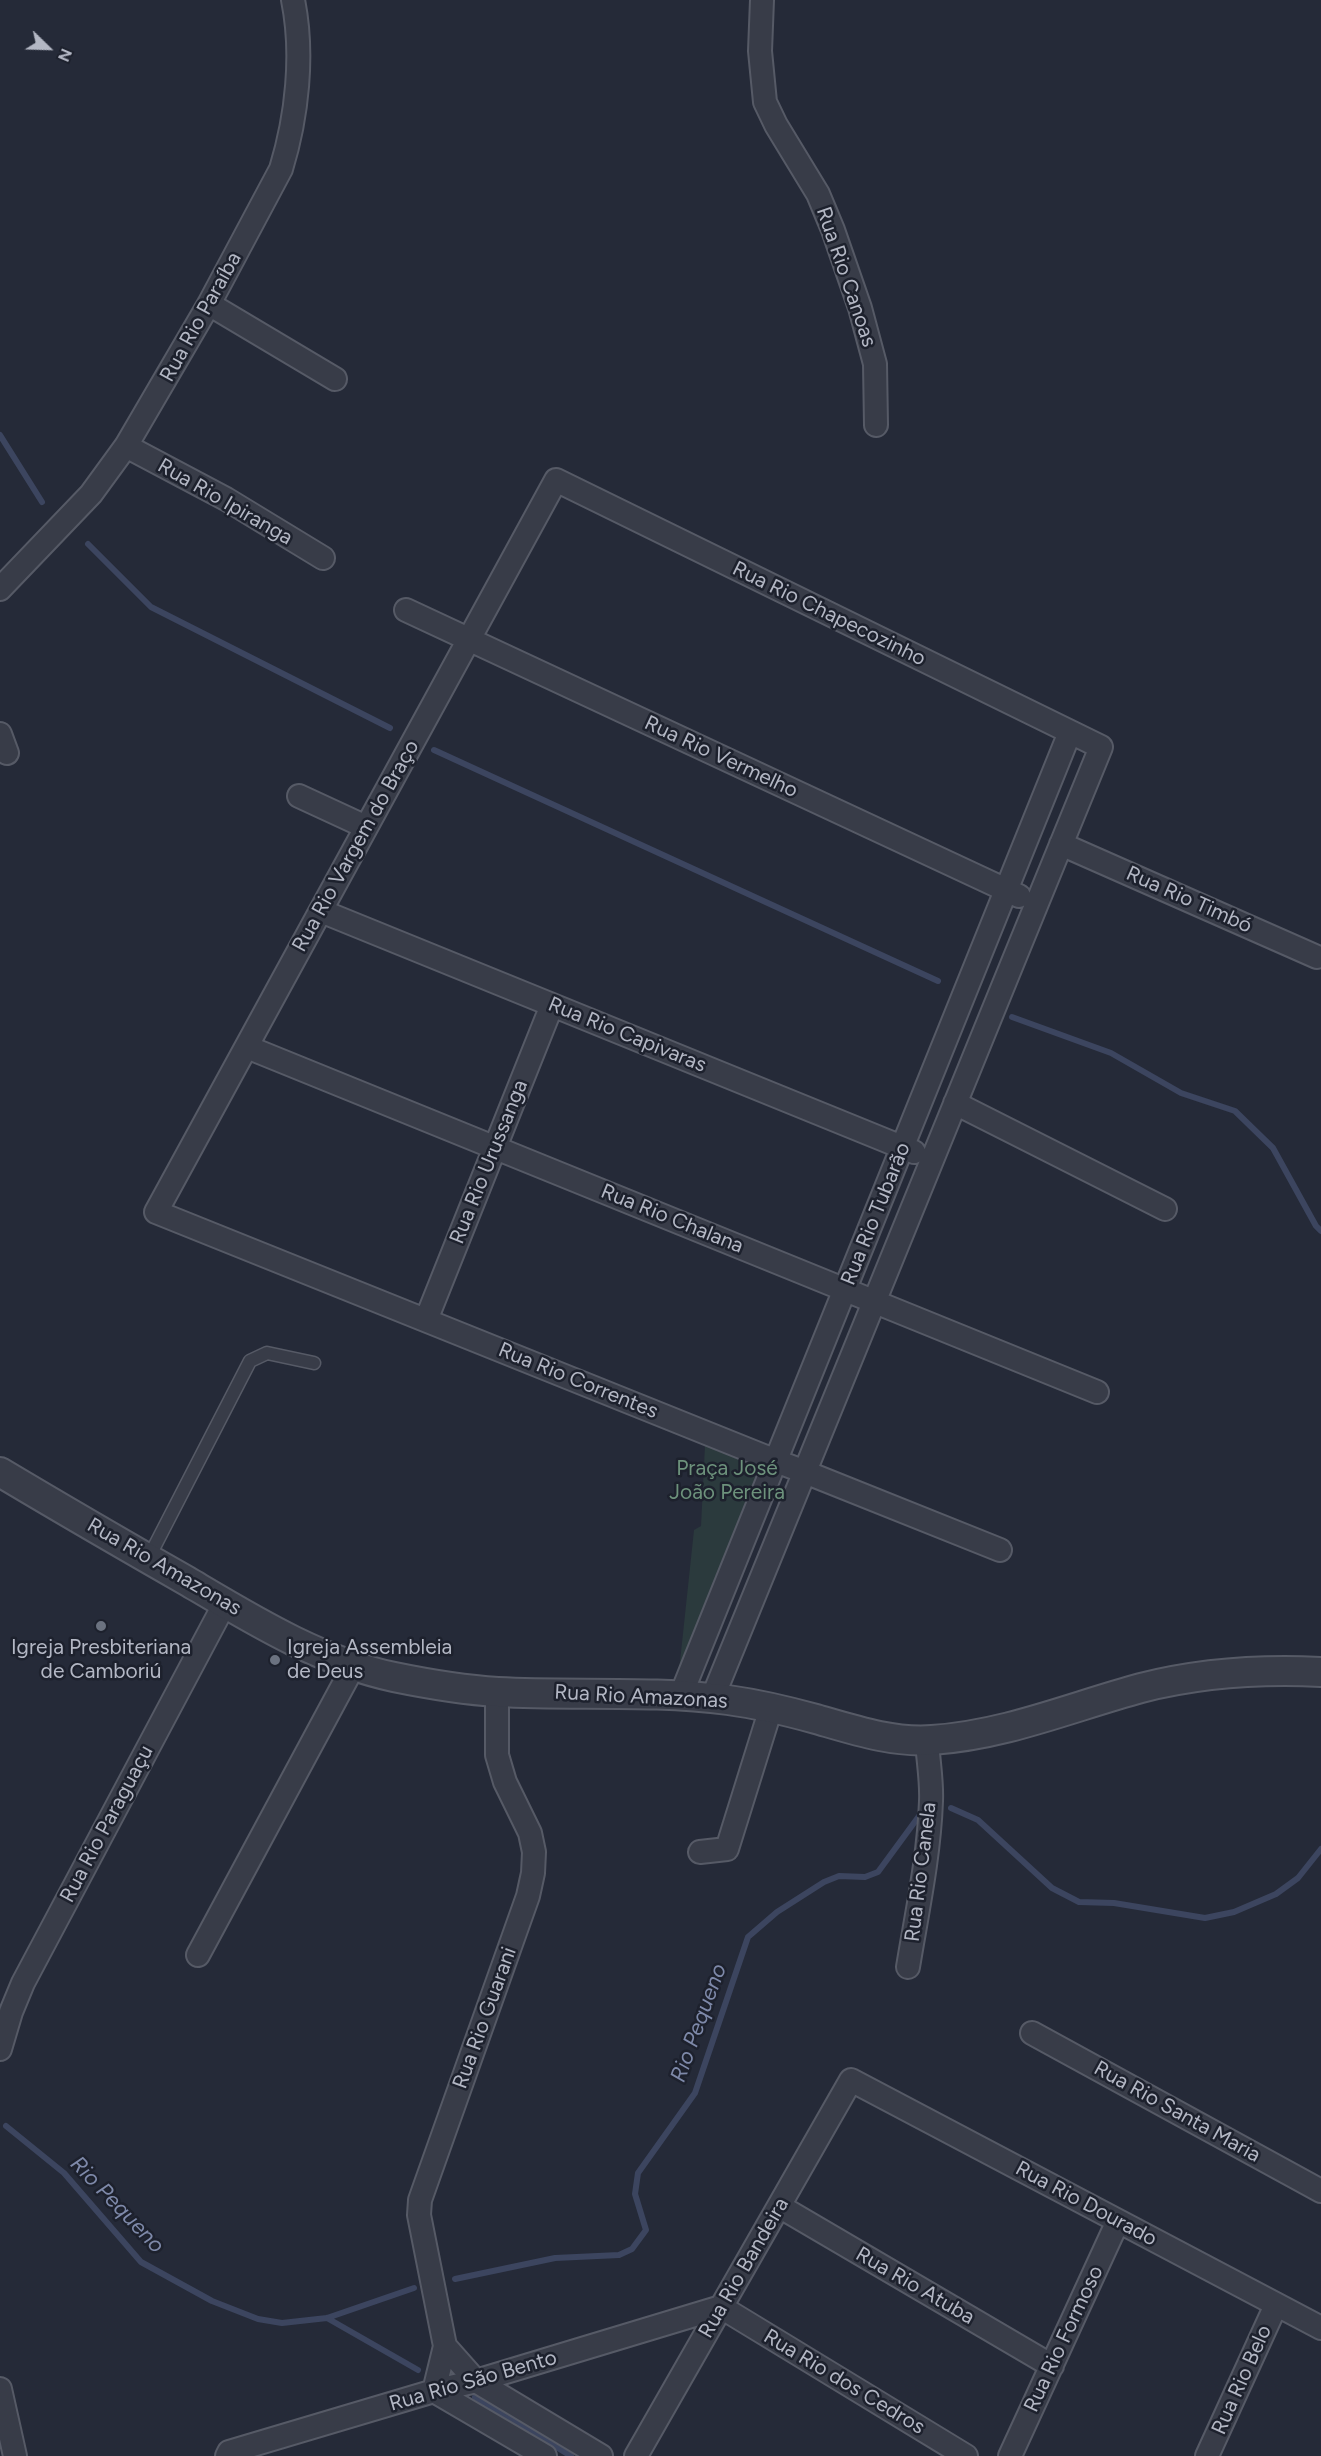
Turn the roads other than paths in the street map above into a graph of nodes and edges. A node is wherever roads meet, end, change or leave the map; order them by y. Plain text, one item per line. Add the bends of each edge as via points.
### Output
1 (293, 0) edge
2 (762, 0) edge
3 (209, 304) junction
4 (335, 379) dead end
5 (876, 426) dead end
6 (126, 446) junction
7 (556, 480) joint
8 (323, 558) dead end
9 (0, 589) edge
10 (406, 610) dead end
11 (469, 640) junction
12 (1070, 732) junction
13 (1101, 747) joint
14 (299, 796) dead end
15 (366, 827) junction
16 (1061, 844) junction
17 (1006, 890) junction
18 (1037, 904) junction
19 (321, 911) junction
20 (1317, 957) dead end
21 (552, 1005) junction
22 (247, 1047) junction
23 (955, 1103) junction
24 (902, 1147) junction
25 (495, 1148) junction
26 (932, 1159) junction
27 (1165, 1209) dead end
28 (156, 1212) joint
29 (845, 1290) junction
30 (874, 1301) junction
31 (426, 1320) junction
32 (314, 1363) dead end
33 (1097, 1392) dead end
34 (776, 1461) junction
35 (0, 1472) edge
36 (805, 1472) junction
37 (1000, 1550) dead end
38 (148, 1559) junction
39 (225, 1603) junction
40 (353, 1667) junction
41 (1321, 1672) edge
42 (497, 1692) junction
43 (681, 1695) junction
44 (712, 1699) junction
45 (771, 1708) junction
46 (927, 1740) junction
47 (700, 1852) dead end
48 (198, 1956) dead end
49 (908, 1967) dead end
50 (1032, 2033) dead end
51 (0, 2049) edge
52 (851, 2080) joint
53 (1321, 2191) edge
54 (779, 2206) junction
55 (1118, 2221) junction
56 (1276, 2305) junction
57 (721, 2307) junction
58 (1321, 2328) edge
59 (445, 2346) junction
60 (1052, 2366) junction
61 (476, 2381) junction
62 (0, 2389) edge
63 (435, 2391) junction
64 (15, 2456) edge
65 (227, 2456) edge
66 (545, 2456) edge
67 (601, 2456) edge
68 (636, 2456) edge
69 (966, 2456) edge
70 (1010, 2456) edge
71 (1208, 2456) edge

1 - 3 street, Rua Rio Paraíba via 297,61 288,146 269,194
2 - 5 street, Rua Rio Canoas via 760,51 765,102 818,194 860,308 875,364
3 - 4 street
3 - 6 street, Rua Rio Paraíba
6 - 8 street, Rua Rio Ipiranga via 226,499
6 - 9 street, Rua Rio Paraíba via 91,494
7 - 11 street, Rua Rio Vargem do Braço
7 - 12 street, Rua Rio Chapecozinho
10 - 11 street, Rua Rio Vermelho
11 - 15 street, Rua Rio Vargem do Braço
11 - 17 street, Rua Rio Vermelho
12 - 13 street, Rua Rio Chapecozinho
12 - 17 street, Rua Rio Tubarão
13 - 16 street, Rua Rio Tubarão
14 - 15 street
15 - 19 street, Rua Rio Vargem do Braço
16 - 18 street, Rua Rio Tubarão
16 - 20 street, Rua Rio Timbó
17 - 18 street, Rua Rio Vermelho
17 - 24 street, Rua Rio Tubarão
18 - 23 street, Rua Rio Tubarão
19 - 21 street, Rua Rio Capivaras
19 - 22 street, Rua Rio Vargem do Braço
21 - 24 street, Rua Rio Capivaras
21 - 25 street, Rua Rio Urussanga
22 - 25 street, Rua Rio Chalana
22 - 28 street, Rua Rio Vargem do Braço
23 - 26 street, Rua Rio Tubarão
23 - 27 street
24 - 26 street, Rua Rio Capivaras
24 - 29 street, Rua Rio Tubarão
25 - 29 street, Rua Rio Chalana
25 - 31 street, Rua Rio Urussanga
26 - 30 street, Rua Rio Tubarão
28 - 31 street, Rua Rio Correntes
29 - 30 street, Rua Rio Chalana
29 - 34 street, Rua Rio Tubarão
30 - 33 street, Rua Rio Chalana
30 - 36 street, Rua Rio Tubarão
31 - 34 street, Rua Rio Correntes
32 - 38 lane via 267,1353 250,1361
34 - 36 street, Rua Rio Correntes
34 - 43 street, Rua Rio Tubarão
35 - 38 street, Rua Rio Amazonas
36 - 37 street, Rua Rio Correntes
36 - 44 street, Rua Rio Tubarão
38 - 39 street, Rua Rio Amazonas
39 - 40 street, Rua Rio Amazonas via 318,1653
39 - 51 street, Rua Rio Paraguaçu via 23,1983
40 - 42 street, Rua Rio Amazonas
40 - 48 street
41 - 46 street, Rua Rio Amazonas via 1261,1671 1196,1677 1142,1688 1003,1730
42 - 43 street, Rua Rio Amazonas
42 - 59 street, Rua Rio Guarani via 497,1755 505,1782 530,1833 533,1873 420,2200 419,2215
43 - 44 street, Rua Rio Amazonas
44 - 45 street, Rua Rio Amazonas
45 - 46 street, Rua Rio Amazonas via 876,1735
45 - 47 street via 727,1849
46 - 49 street, Rua Rio Canela via 932,1798
50 - 53 street, Rua Rio Santa Maria
52 - 54 street, Rua Rio Bandeira
52 - 55 street, Rua Rio Dourado
54 - 57 street, Rua Rio Bandeira
54 - 60 street, Rua Rio Atuba
55 - 56 street, Rua Rio Dourado
55 - 60 street, Rua Rio Formoso
56 - 58 street, Rua Rio Dourado
56 - 71 street, Rua Rio Belo
57 - 61 street, Rua Rio São Bento
57 - 68 street, Rua Rio Bandeira
57 - 69 street, Rua Rio dos Cedros
59 - 61 street
59 - 63 street, Rua Rio Guarani
60 - 70 street, Rua Rio Formoso
61 - 63 street, Rua Rio São Bento
61 - 67 street
62 - 64 street
63 - 65 street, Rua Rio São Bento via 229,2452
63 - 66 street

